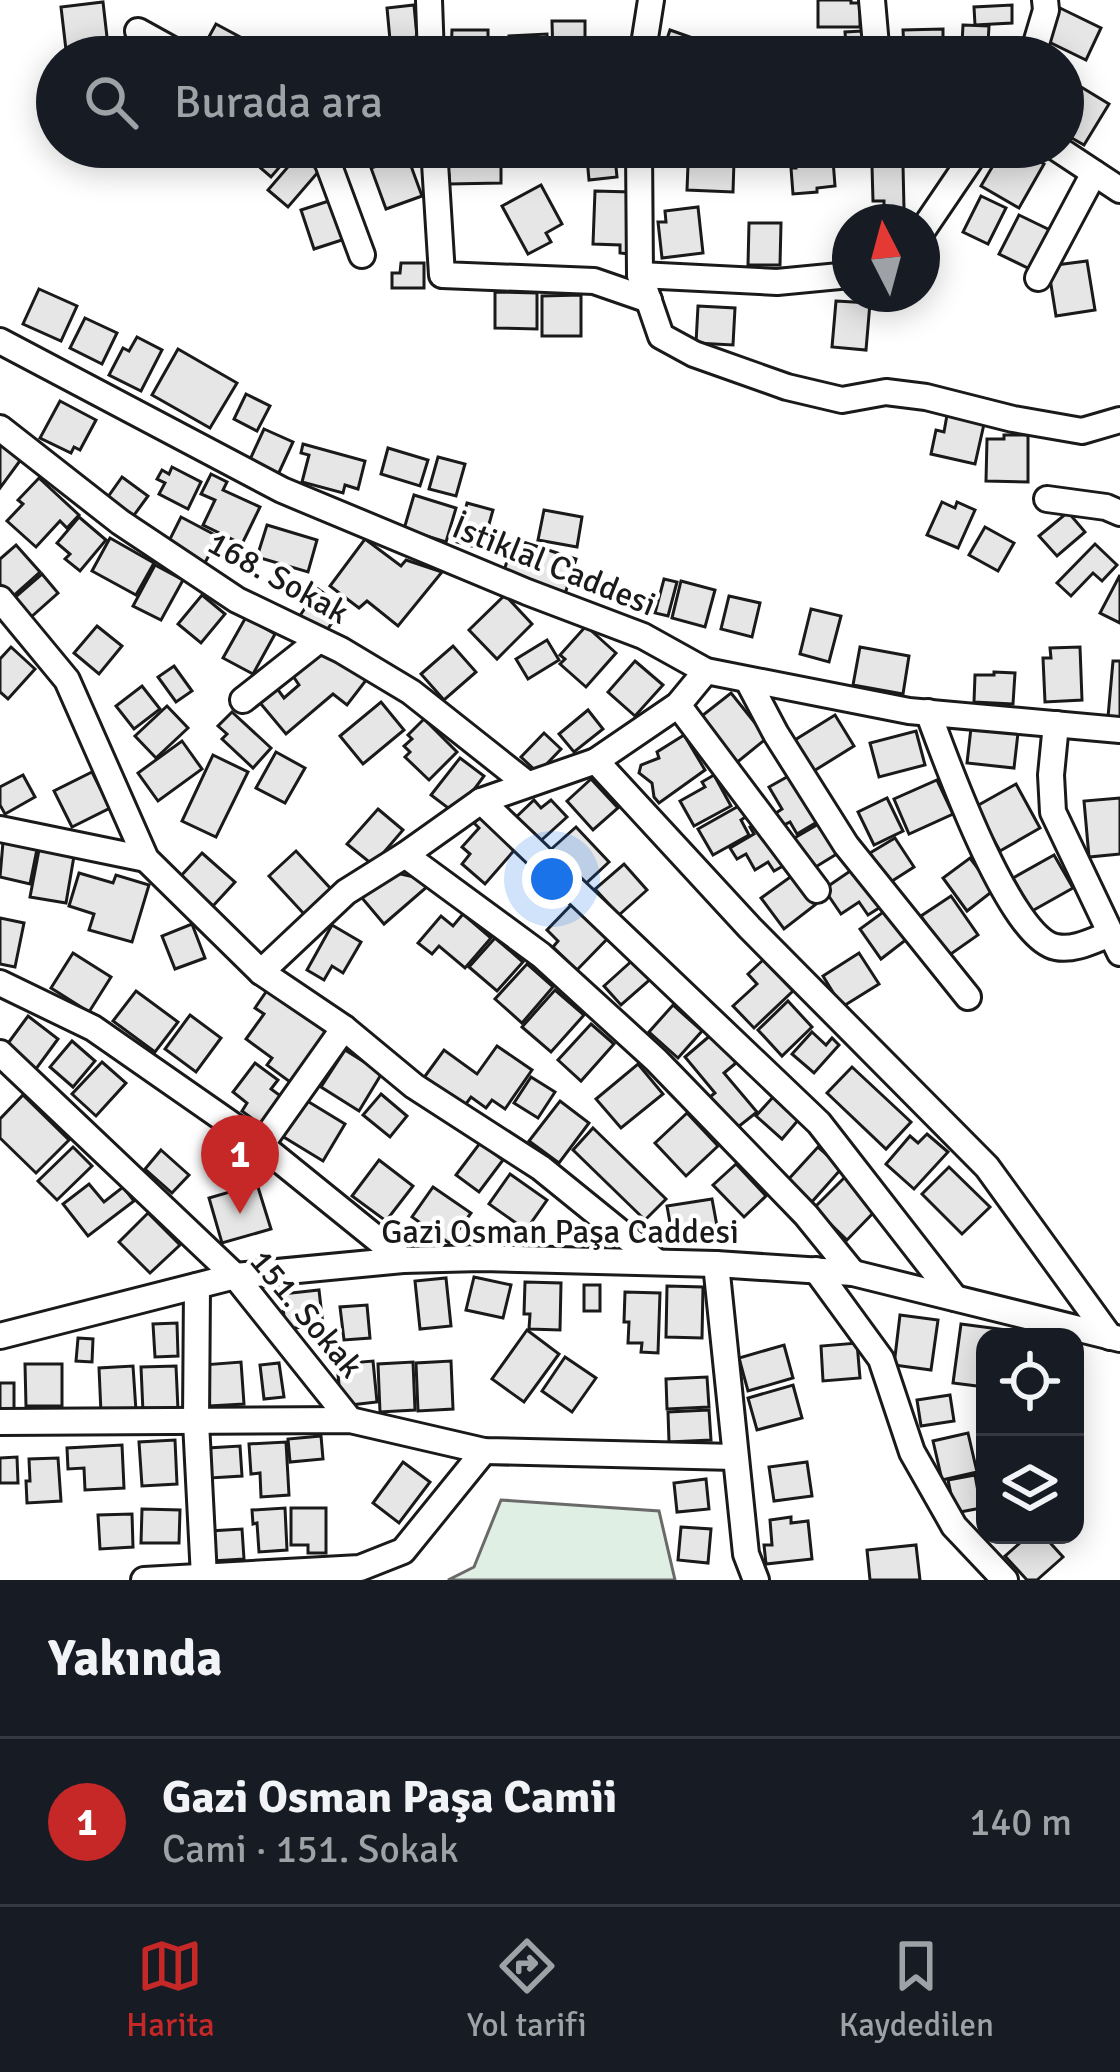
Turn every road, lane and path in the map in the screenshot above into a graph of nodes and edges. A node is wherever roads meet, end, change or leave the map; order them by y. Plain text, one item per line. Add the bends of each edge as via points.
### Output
1 (429, 0) edge
2 (650, 0) edge
3 (872, 0) edge
4 (1045, 0) edge
5 (137, 31) dead end
6 (146, 36) edge
7 (430, 36) edge
8 (645, 36) edge
9 (875, 36) edge
10 (1038, 36) edge
11 (1084, 166) edge
12 (330, 168) edge
13 (435, 168) edge
14 (639, 168) edge
15 (966, 168) edge
16 (1094, 173) junction
17 (1120, 190) edge
18 (940, 205) edge
19 (362, 255) dead end
20 (640, 275) junction
21 (832, 277) edge
22 (1038, 278) dead end
23 (649, 300) junction
24 (0, 341) edge
25 (1120, 420) edge
26 (0, 428) edge
27 (1047, 500) dead end
28 (1120, 513) edge
29 (0, 599) edge
30 (319, 640) junction
31 (706, 671) junction
32 (748, 681) junction
33 (243, 700) dead end
34 (678, 705) junction
35 (928, 712) junction
36 (1056, 724) junction
37 (1120, 730) edge
38 (596, 761) junction
39 (526, 783) junction
40 (481, 801) junction
41 (0, 829) edge
42 (405, 855) junction
43 (146, 859) junction
44 (817, 890) dead end
45 (1115, 944) edge
46 (261, 972) junction
47 (0, 983) edge
48 (968, 997) dead end
49 (344, 1028) junction
50 (0, 1053) edge
51 (261, 1144) junction
52 (404, 1260) junction
53 (657, 1262) junction
54 (716, 1264) junction
55 (816, 1270) junction
56 (854, 1273) junction
57 (235, 1276) junction
58 (197, 1286) junction
59 (955, 1298) junction
60 (0, 1336) edge
61 (1115, 1338) edge
62 (350, 1420) junction
63 (0, 1422) edge
64 (196, 1422) junction
65 (484, 1451) junction
66 (736, 1457) junction
67 (204, 1577) junction
68 (144, 1580) edge
69 (756, 1580) edge
70 (1004, 1580) edge

1 - 7 street
2 - 8 street
3 - 9 street
4 - 10 street
5 - 6 street
11 - 16 street
12 - 19 street
13 - 23 street via 442,275 594,280
14 - 20 street
15 - 18 street
16 - 17 street
16 - 22 street
20 - 21 street
20 - 23 street
23 - 25 street via 661,336 787,388 842,400 886,392 1082,430
24 - 31 street, İstiklal Caddesi via 282,490 643,636
26 - 30 street, 168. Sokak via 237,600
27 - 28 street
29 - 43 street via 67,680
30 - 33 street
30 - 39 street, 168. Sokak via 411,692
31 - 32 street, İstiklal Caddesi
31 - 34 street
32 - 35 street, İstiklal Caddesi
32 - 48 street via 846,844
34 - 38 street
34 - 44 street
35 - 36 street, İstiklal Caddesi
35 - 45 street via 973,831 1030,931 1052,947
36 - 37 street, İstiklal Caddesi
36 - 45 street via 1053,812
38 - 39 street
38 - 61 street via 987,1167
39 - 40 street
40 - 42 street
40 - 59 street via 819,1123
41 - 43 street
42 - 46 street via 346,892
42 - 56 street via 541,956 656,1060
43 - 46 street
46 - 49 street
47 - 51 street via 93,1028
49 - 51 street
49 - 53 street
50 - 57 street, 151. Sokak
51 - 52 street
52 - 53 street, Gazi Osman Paşa Caddesi
52 - 57 street, Gazi Osman Paşa Caddesi
53 - 54 street, Gazi Osman Paşa Caddesi
54 - 55 street, Gazi Osman Paşa Caddesi
54 - 66 street
55 - 56 street, Gazi Osman Paşa Caddesi
55 - 70 street via 881,1359 912,1452 954,1526
56 - 59 street, Gazi Osman Paşa Caddesi
57 - 58 street, Gazi Osman Paşa Caddesi
57 - 62 street, 151. Sokak
58 - 60 street, Gazi Osman Paşa Caddesi
58 - 64 street
59 - 61 street, Gazi Osman Paşa Caddesi
62 - 64 street
62 - 65 street
63 - 64 street
64 - 67 street
65 - 66 street
65 - 67 street via 403,1550 360,1568
66 - 69 street
67 - 68 street

